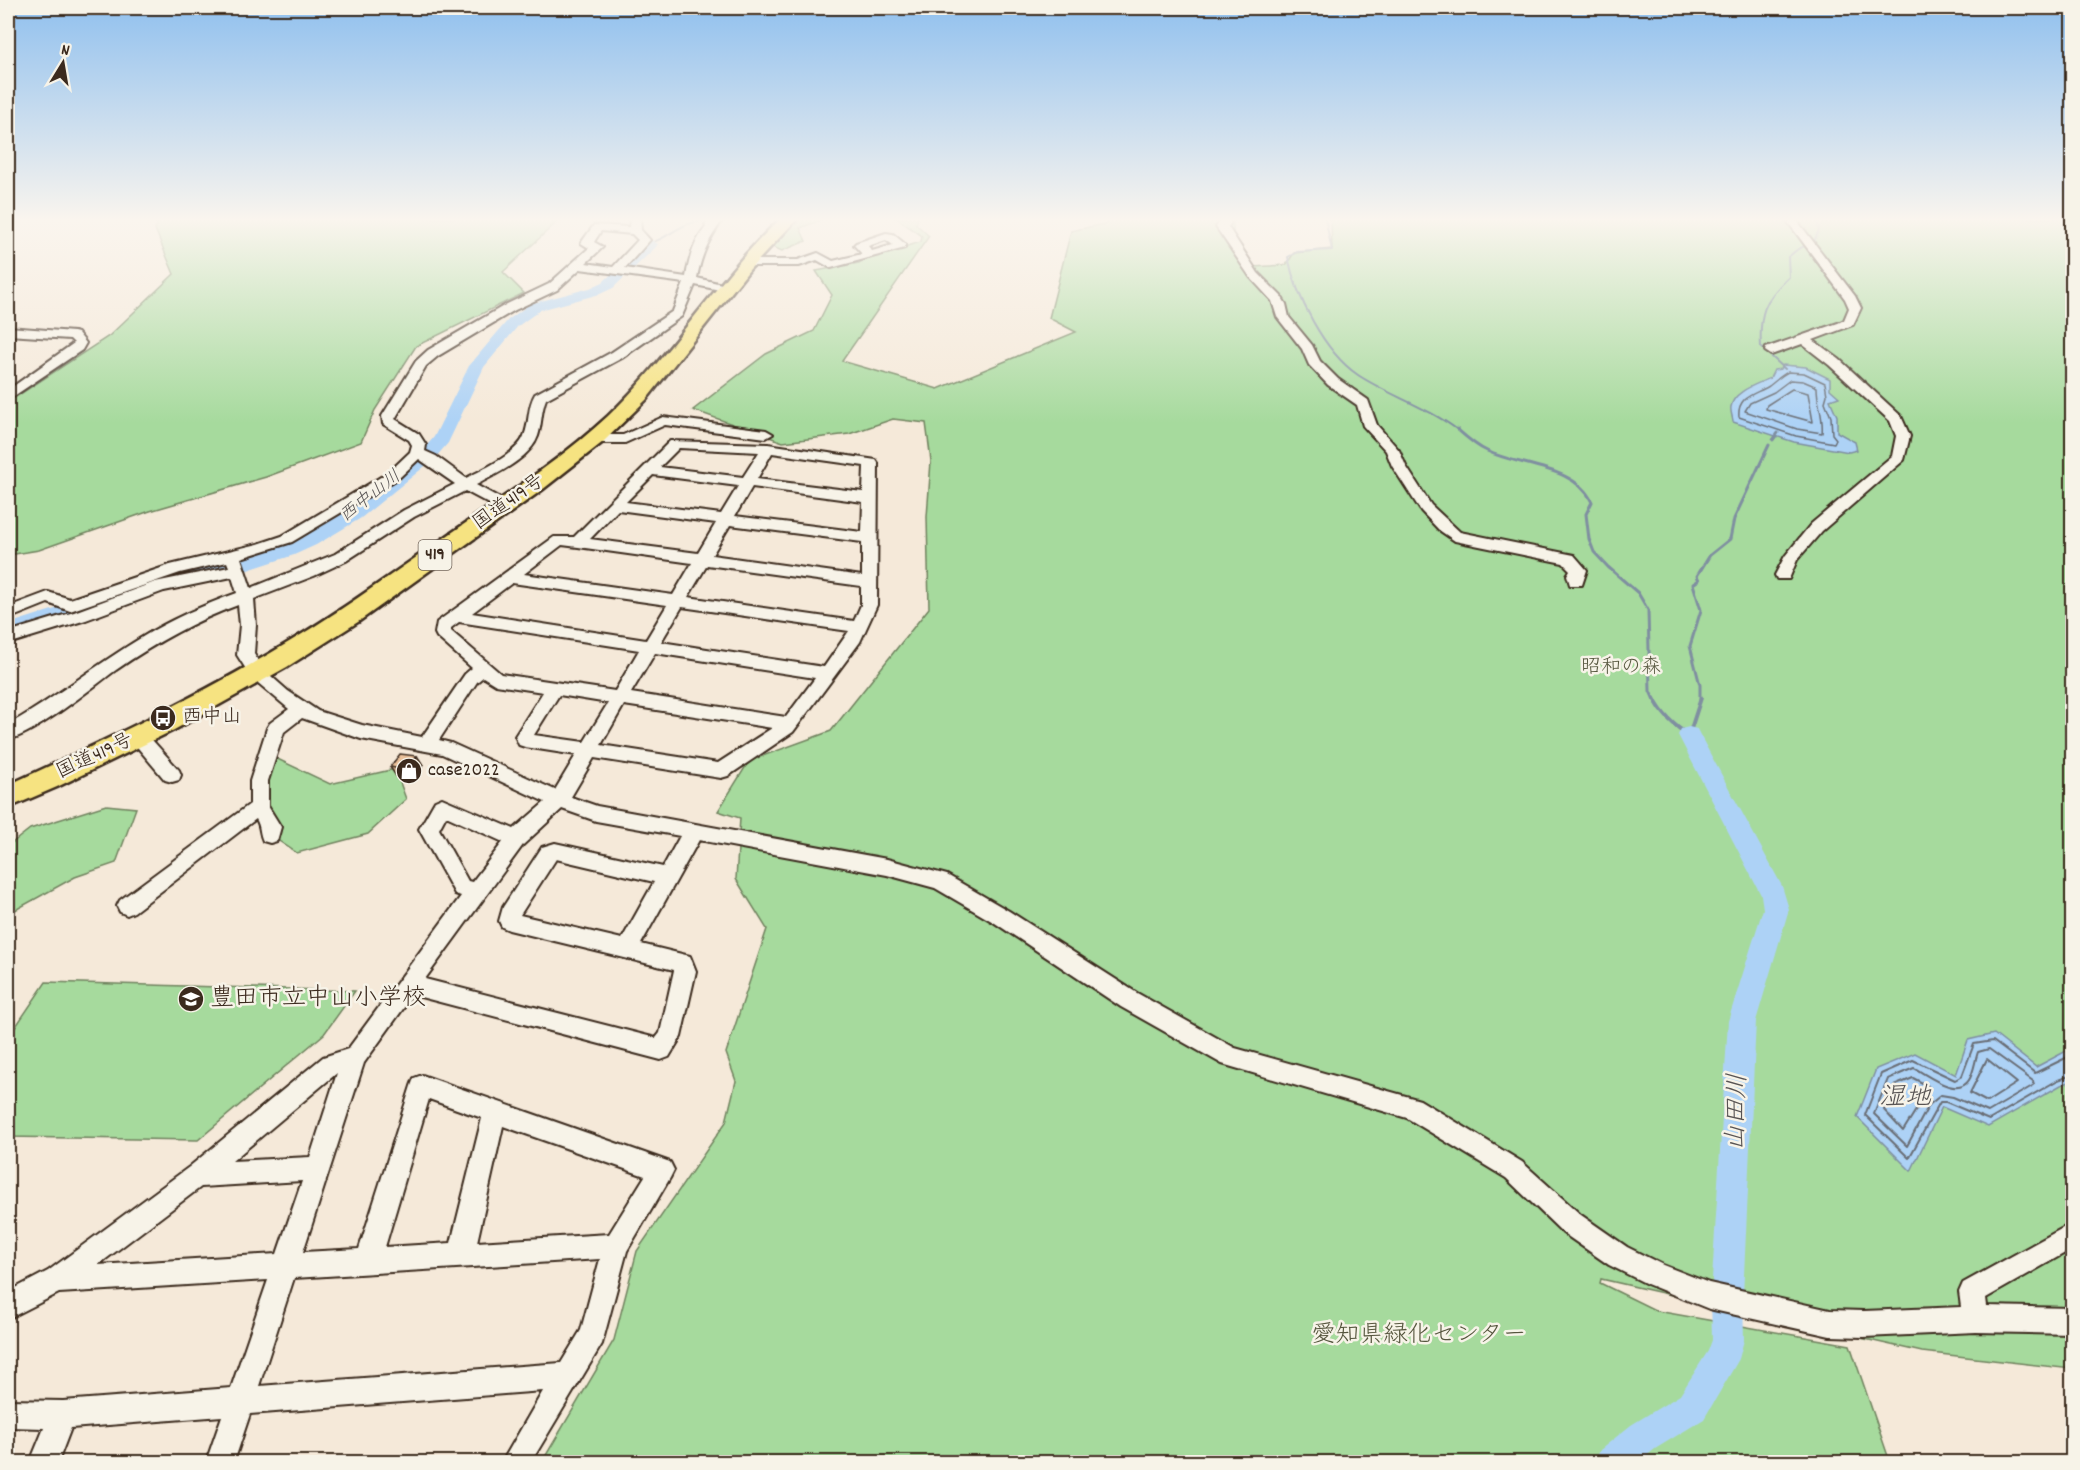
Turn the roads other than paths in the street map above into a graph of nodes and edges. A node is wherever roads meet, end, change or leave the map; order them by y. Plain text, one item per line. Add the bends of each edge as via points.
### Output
1 (553, 287) edge
2 (689, 287) edge
3 (716, 287) edge
4 (728, 287) edge
5 (1266, 287) edge
6 (1842, 287) edge
7 (726, 289) junction
8 (8, 331) edge
9 (1804, 340) junction
10 (1771, 351) dead end
11 (8, 396) edge
12 (591, 439) junction
13 (767, 441) junction
14 (423, 456) junction
15 (649, 470) junction
16 (748, 483) junction
17 (466, 485) junction
18 (870, 498) junction
19 (614, 505) junction
20 (504, 506) junction
21 (725, 520) junction
22 (870, 538) junction
23 (578, 542) junction
24 (701, 560) junction
25 (236, 565) junction
26 (1783, 575) dead end
27 (509, 577) junction
28 (1576, 581) dead end
29 (869, 582) junction
30 (245, 594) junction
31 (677, 601) junction
32 (8, 613) edge
33 (456, 616) junction
34 (859, 627) junction
35 (8, 638) edge
36 (649, 648) junction
37 (484, 667) junction
38 (257, 673) junction
39 (828, 674) junction
40 (555, 688) junction
41 (620, 696) junction
42 (301, 708) junction
43 (790, 724) junction
44 (8, 733) edge
45 (139, 737) junction
46 (426, 744) junction
47 (589, 751) junction
48 (172, 775) dead end
49 (8, 797) edge
50 (559, 800) junction
51 (259, 807) junction
52 (693, 832) junction
53 (270, 835) dead end
54 (516, 839) junction
55 (668, 877) junction
56 (476, 891) junction
57 (127, 906) dead end
58 (627, 949) junction
59 (408, 984) junction
60 (355, 1058) junction
61 (495, 1112) junction
62 (319, 1168) junction
63 (197, 1175) junction
64 (2073, 1235) edge
65 (616, 1246) junction
66 (461, 1256) junction
67 (368, 1261) junction
68 (285, 1267) junction
69 (57, 1280) junction
70 (8, 1306) edge
71 (1976, 1319) junction
72 (2073, 1321) edge
73 (568, 1376) junction
74 (240, 1402) junction
75 (8, 1414) edge
76 (63, 1414) junction
77 (44, 1462) edge
78 (220, 1462) edge
79 (516, 1462) edge

1 - 14 street via 444,345 422,364 387,421 414,438
2 - 17 street via 678,313 617,355 540,397 530,440
3 - 7 street
4 - 7 highway, 国道419号 / 419
5 - 28 street via 1275,294 1284,309 1283,316 1314,362 1363,404 1370,426 1384,439 1438,521 1455,536 1568,559 1579,570
6 - 9 street via 1855,308 1849,322
7 - 12 highway, 国道419号 / 419 via 660,371
8 - 11 street via 74,336 80,342
9 - 10 street
9 - 26 street via 1892,413 1903,436 1899,457 1800,543
12 - 13 street via 632,437 663,421
12 - 20 highway, 国道419号 / 419 via 566,463
13 - 15 street via 675,444
13 - 16 street
13 - 18 street via 871,463
14 - 17 street
14 - 25 street via 317,522
15 - 16 street
15 - 19 street
16 - 18 street
16 - 21 street
17 - 20 street
17 - 30 street via 415,510 328,564
18 - 22 street
19 - 21 street
19 - 23 street
20 - 38 highway, 国道419号 / 419 via 317,637
21 - 22 street
21 - 24 street
22 - 29 street
23 - 24 street
23 - 27 street via 559,540
24 - 29 street
24 - 31 street
25 - 30 street
25 - 32 street via 176,569 70,604 48,597
25 - 35 street
27 - 31 street
27 - 33 street
29 - 34 street via 869,605
30 - 38 street via 245,655
30 - 44 street via 138,646
31 - 34 street
31 - 36 street
33 - 36 street
33 - 37 street via 443,626 443,633
34 - 39 street
36 - 39 street
36 - 41 street
37 - 40 street via 496,679
37 - 46 street via 471,678
38 - 42 street
38 - 45 highway, 国道419号 / 419
39 - 43 street
40 - 41 street
40 - 47 street via 525,740
41 - 43 street
41 - 47 street
42 - 46 street via 312,716 361,732
42 - 51 street via 276,728 259,781
43 - 47 street via 721,771
45 - 48 street
45 - 49 highway, 国道419号 / 419
46 - 50 street via 445,748
47 - 50 street
50 - 52 street via 596,813
50 - 54 street
51 - 53 street via 271,827
51 - 57 street
52 - 55 street
52 - 71 street via 896,869 940,881 1129,1000 1230,1057 1412,1108 1514,1170 1572,1224 1618,1256 1709,1296 1830,1323
54 - 56 street
54 - 56 street via 442,807 429,829 462,888
55 - 58 street
55 - 58 street via 555,850 549,853 510,913 509,921
56 - 59 street
58 - 59 street via 683,963 685,971 670,1036 661,1050
59 - 60 street
60 - 62 street
60 - 63 street via 331,1064
61 - 65 street via 662,1170
61 - 66 street
61 - 67 street via 422,1086
62 - 63 street
62 - 68 street
63 - 69 street
64 - 71 street via 1972,1292
65 - 66 street
65 - 73 street via 593,1335
66 - 67 street
67 - 68 street
68 - 69 street
68 - 74 street
69 - 70 street
71 - 72 street
73 - 74 street
73 - 79 street
74 - 76 street
74 - 78 street
75 - 76 street
76 - 77 street

